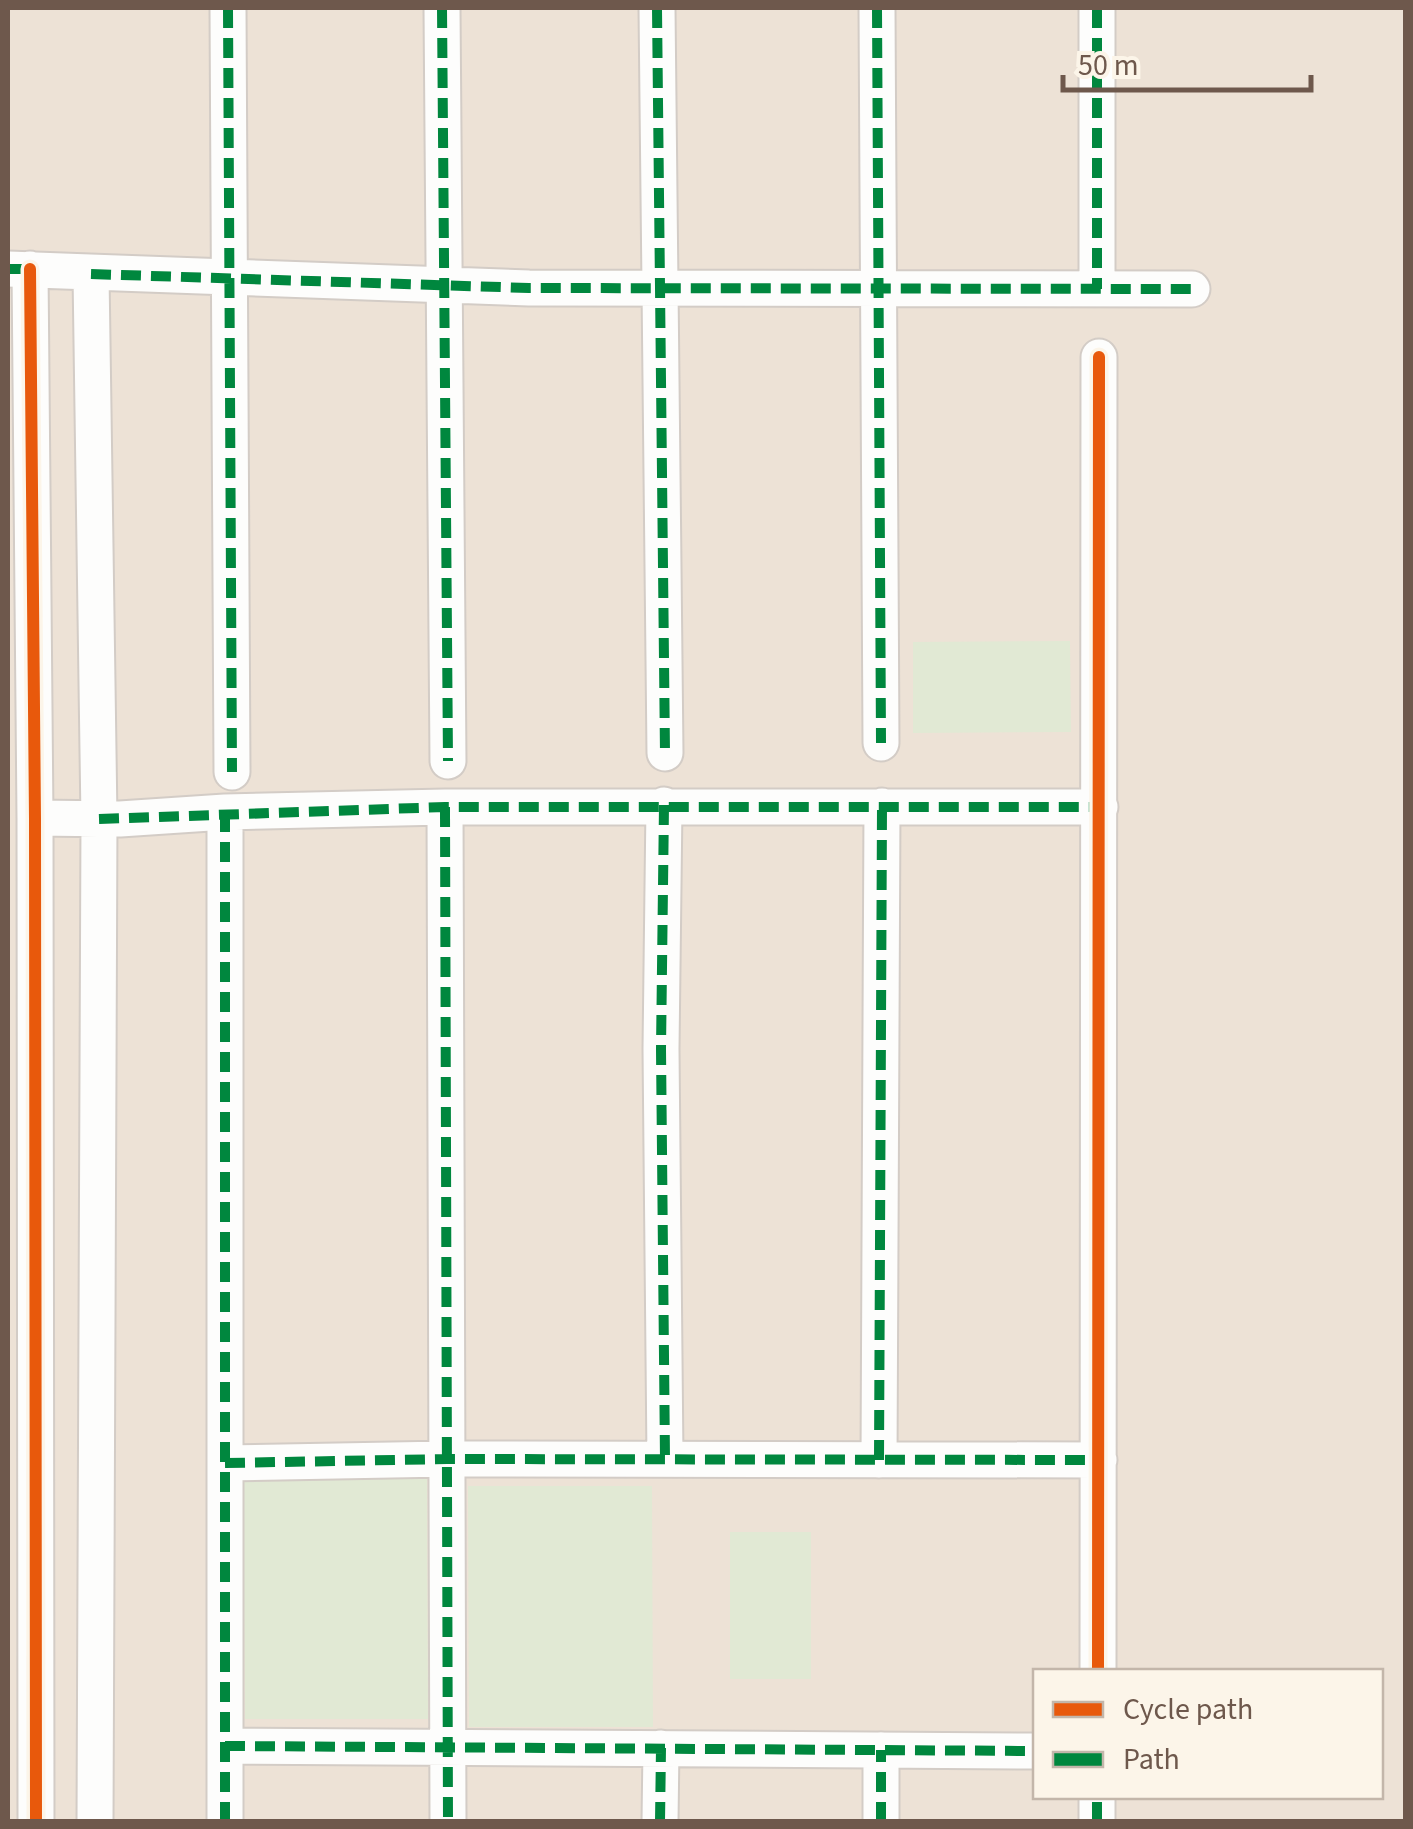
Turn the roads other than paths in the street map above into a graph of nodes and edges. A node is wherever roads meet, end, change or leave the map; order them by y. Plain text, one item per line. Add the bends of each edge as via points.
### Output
1 (228, 8) edge
2 (442, 8) edge
3 (657, 8) edge
4 (877, 8) edge
5 (1097, 8) edge
6 (19, 269) edge
7 (91, 274) junction
8 (230, 278) junction
9 (443, 285) junction
10 (660, 288) junction
11 (879, 289) junction
12 (1098, 289) junction
13 (1192, 289) dead end
14 (1099, 357) dead end
15 (881, 743) dead end
16 (665, 753) dead end
17 (448, 761) dead end
18 (232, 772) dead end
19 (664, 805) junction
20 (882, 806) junction
21 (444, 807) junction
22 (1100, 807) junction
23 (225, 812) junction
24 (35, 818) junction
25 (99, 819) junction
26 (447, 1458) junction
27 (665, 1458) junction
28 (879, 1460) junction
29 (1099, 1460) junction
30 (225, 1463) junction
31 (1098, 1669) edge
32 (226, 1746) junction
33 (448, 1747) junction
34 (660, 1748) junction
35 (881, 1750) junction
36 (1033, 1750) edge
37 (36, 1822) edge
38 (95, 1822) edge
39 (226, 1822) edge
40 (448, 1822) edge
41 (660, 1822) edge
42 (881, 1822) edge

1 - 8 street
2 - 9 street
3 - 10 street
4 - 11 street
5 - 12 street
6 - 7 street
6 - 24 street
7 - 8 street
7 - 25 street
8 - 9 street
8 - 18 street
9 - 10 street
9 - 17 street
10 - 11 street
10 - 16 street
11 - 12 street
11 - 15 street
12 - 13 street
14 - 22 street
19 - 20 street
19 - 21 street
19 - 27 street
20 - 22 street
20 - 28 street
21 - 23 street
21 - 26 street
22 - 29 street
23 - 25 street
23 - 30 street
24 - 25 street
24 - 37 street
25 - 38 street
26 - 27 street
26 - 30 street
26 - 33 street
27 - 28 street
28 - 29 street
29 - 31 street
30 - 32 street
32 - 33 street
32 - 39 street
33 - 34 street
33 - 40 street
34 - 35 street
34 - 41 street
35 - 36 street
35 - 42 street

